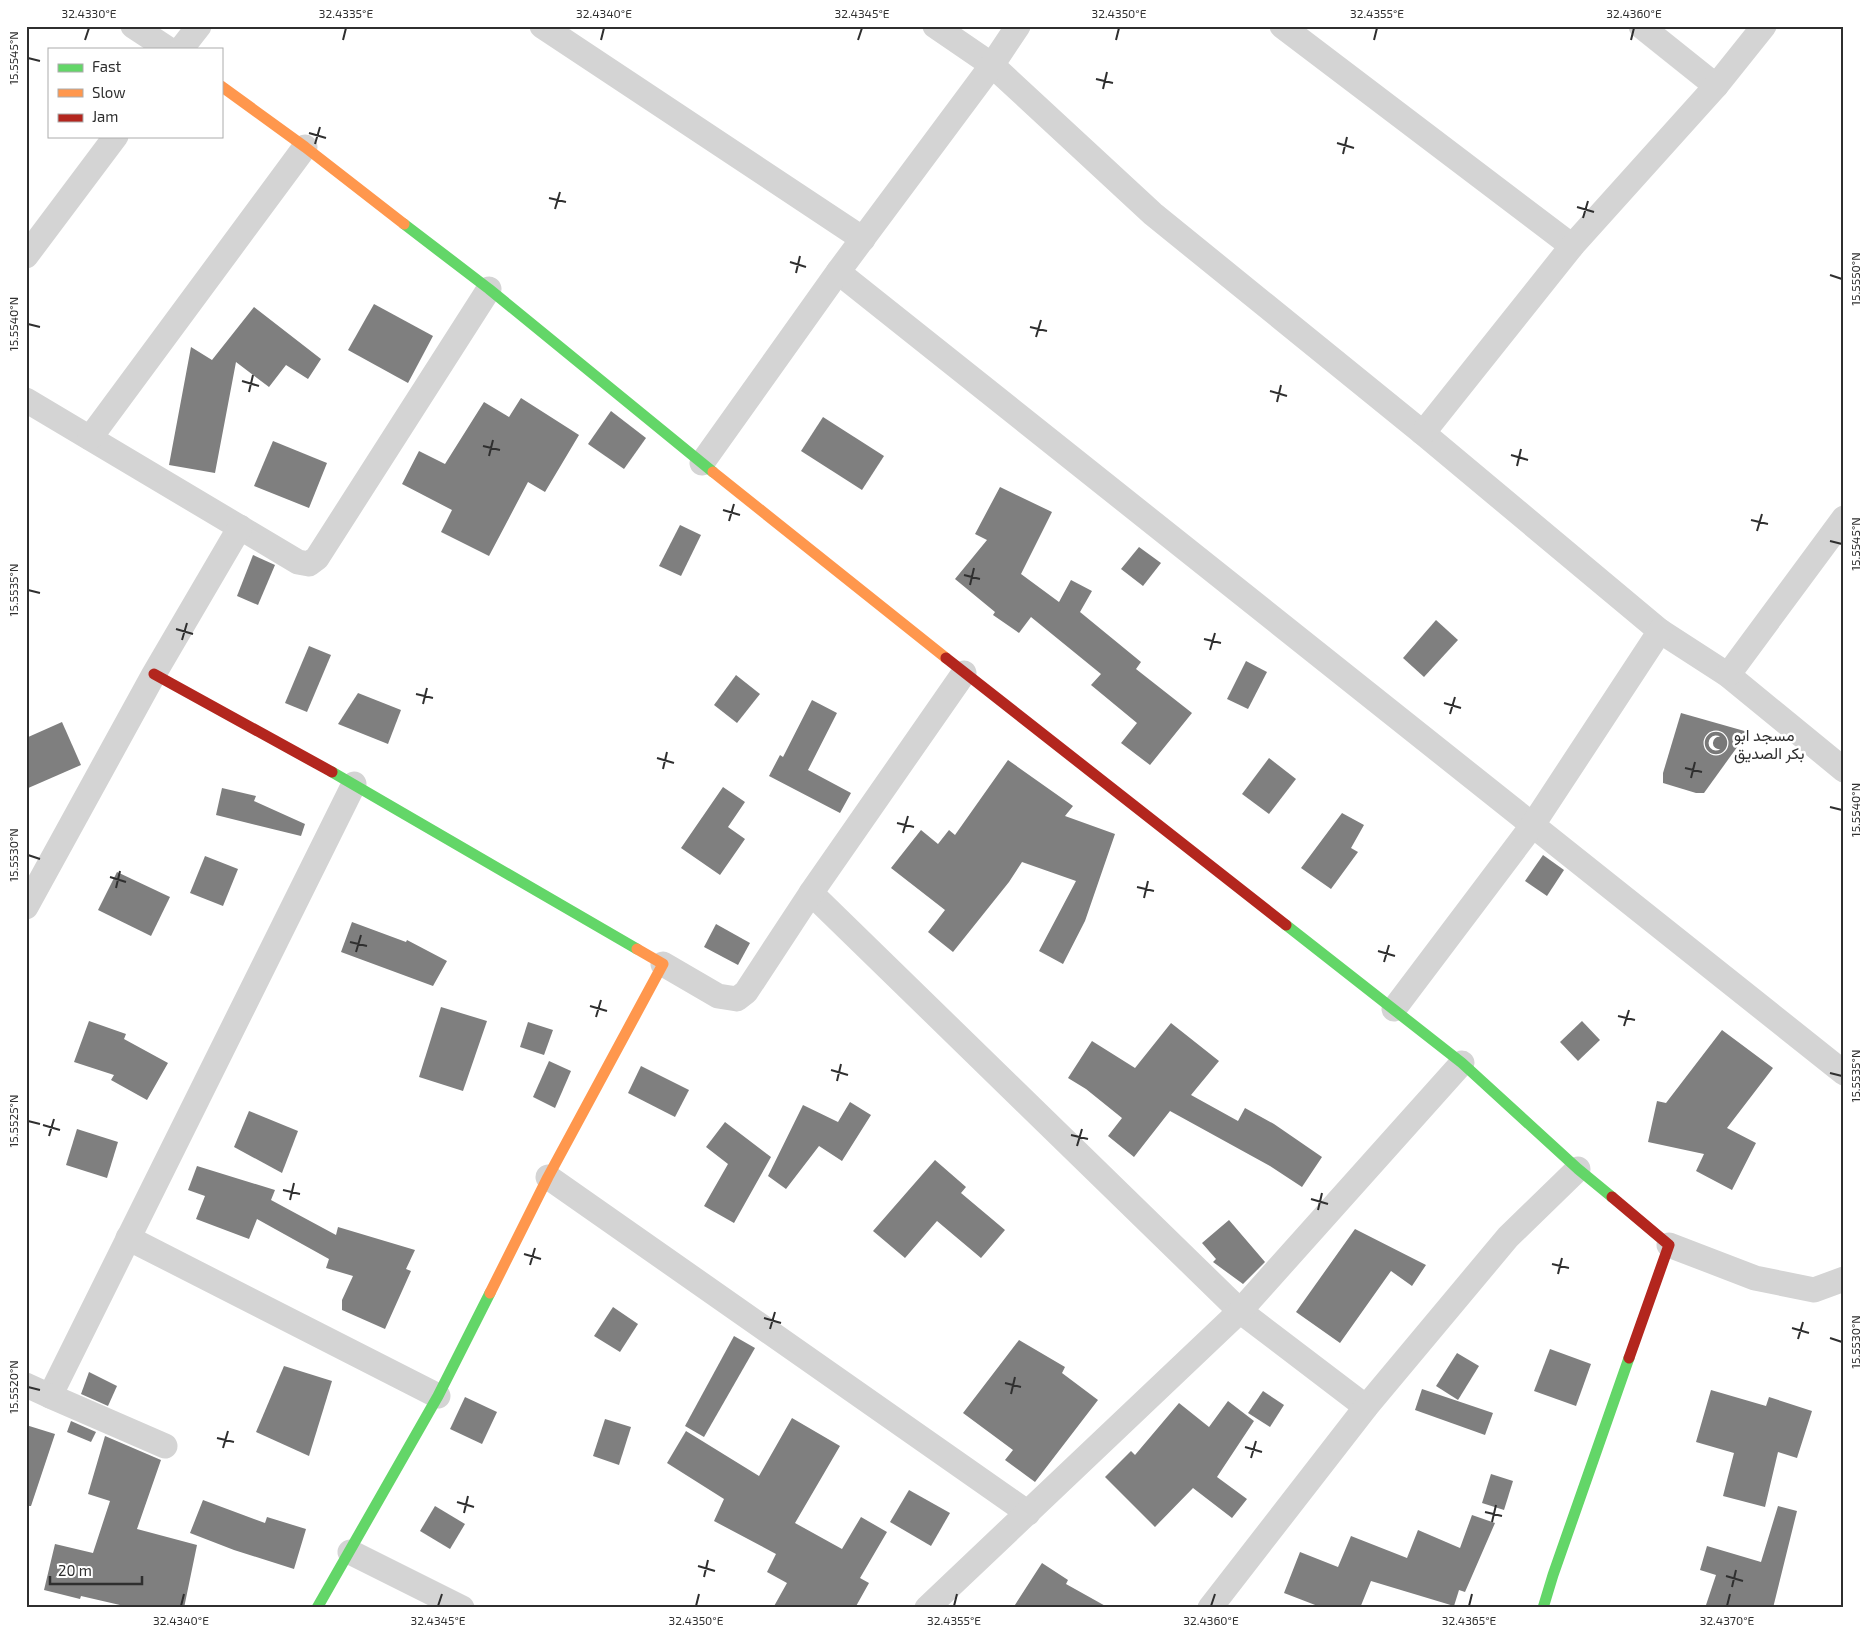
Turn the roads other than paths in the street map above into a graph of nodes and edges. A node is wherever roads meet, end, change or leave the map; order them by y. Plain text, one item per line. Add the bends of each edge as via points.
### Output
1 (133, 26) edge
2 (199, 26) edge
3 (542, 26) edge
4 (935, 26) edge
5 (1018, 26) edge
6 (1282, 26) edge
7 (1641, 26) edge
8 (1764, 26) edge
9 (166, 48) edge
10 (182, 48) edge
11 (992, 65) junction
12 (1716, 86) junction
13 (222, 87) edge
14 (114, 138) edge
15 (305, 147) junction
16 (863, 239) junction
17 (1572, 246) junction
18 (26, 256) edge
19 (838, 272) junction
20 (489, 289) junction
21 (26, 400) edge
22 (1423, 433) junction
23 (90, 438) junction
24 (702, 463) junction
25 (1844, 518) edge
26 (240, 527) junction
27 (1660, 631) junction
28 (154, 674) junction
29 (964, 674) junction
30 (1728, 675) junction
31 (1844, 770) edge
32 (354, 784) junction
33 (1532, 826) junction
34 (811, 892) junction
35 (29, 896) edge
36 (663, 964) junction
37 (1394, 1009) junction
38 (1462, 1063) junction
39 (1844, 1073) edge
40 (1578, 1169) junction
41 (548, 1177) junction
42 (128, 1238) junction
43 (1669, 1245) junction
44 (1844, 1279) edge
45 (1240, 1311) junction
46 (26, 1385) edge
47 (50, 1396) junction
48 (438, 1396) junction
49 (1366, 1407) junction
50 (165, 1446) dead end
51 (1028, 1513) junction
52 (350, 1552) junction
53 (317, 1608) edge
54 (462, 1608) edge
55 (927, 1608) edge
56 (1210, 1608) edge
57 (1543, 1608) edge

1 - 9 street
2 - 10 street
3 - 16 street
4 - 11 street
5 - 11 street
6 - 17 street
7 - 12 street
8 - 12 street
11 - 16 street
11 - 22 street via 1153,214
12 - 17 street
13 - 15 street
14 - 18 street
15 - 20 street
15 - 23 street
16 - 19 street
17 - 22 street
19 - 24 street
19 - 33 street
20 - 24 street
20 - 26 street via 317,558 309,564 298,562
21 - 23 street
22 - 27 street
23 - 26 street
24 - 29 street
25 - 30 street
26 - 28 street
27 - 30 street
27 - 33 street
28 - 32 street
28 - 35 street
29 - 34 street
29 - 37 street
30 - 31 street
32 - 36 street
32 - 42 street
33 - 37 street
33 - 39 street
34 - 36 street via 746,992 737,999 718,996
34 - 45 street
36 - 41 street
37 - 38 street
38 - 40 street
38 - 45 street
40 - 43 street
40 - 49 street via 1508,1236
41 - 48 street
41 - 51 street
42 - 47 street
42 - 48 street
43 - 44 street via 1755,1278 1814,1290
43 - 57 street
45 - 49 street
45 - 51 street
46 - 47 street
47 - 50 street
48 - 52 street
49 - 56 street
51 - 55 street
52 - 53 street
52 - 54 street

